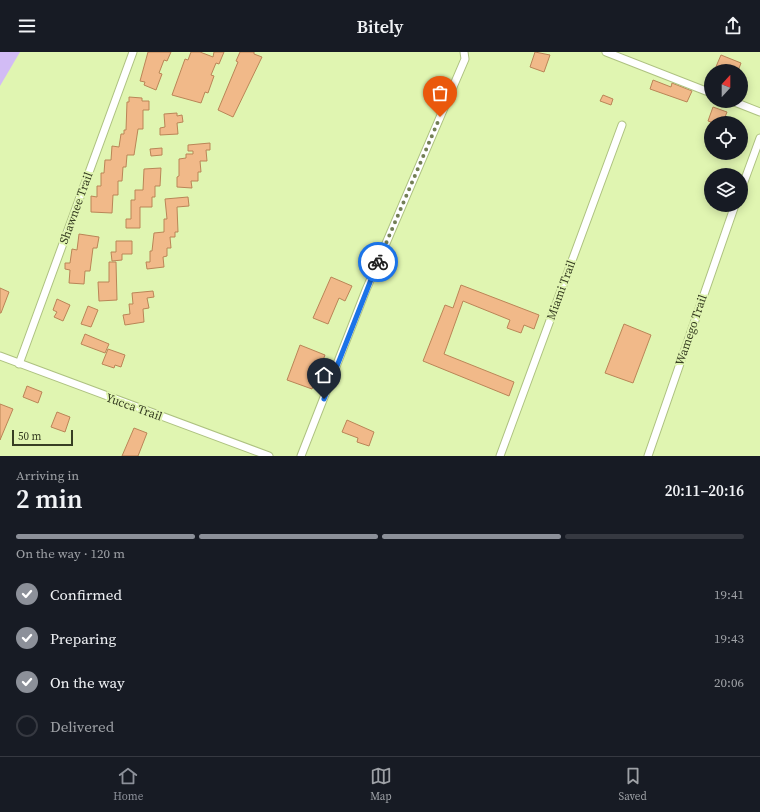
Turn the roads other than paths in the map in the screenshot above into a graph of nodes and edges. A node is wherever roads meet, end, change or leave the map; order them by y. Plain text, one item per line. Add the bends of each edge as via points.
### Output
1 (133, 52) edge
2 (464, 52) edge
3 (606, 52) edge
4 (704, 90) edge
5 (748, 107) edge
6 (760, 112) edge
7 (622, 125) dead end
8 (760, 138) edge
9 (748, 171) edge
10 (733, 212) edge
11 (0, 356) edge
12 (19, 364) junction
13 (269, 456) edge
14 (301, 456) edge
15 (500, 456) edge
16 (648, 456) edge

1 - 12 street, Shawnee Trail
2 - 14 street via 465,59 366,290
3 - 4 street
5 - 6 street
7 - 15 street, Miami Trail
8 - 9 street
10 - 16 street, Wamego Trail
11 - 12 street, Yucca Trail
12 - 13 street, Yucca Trail

